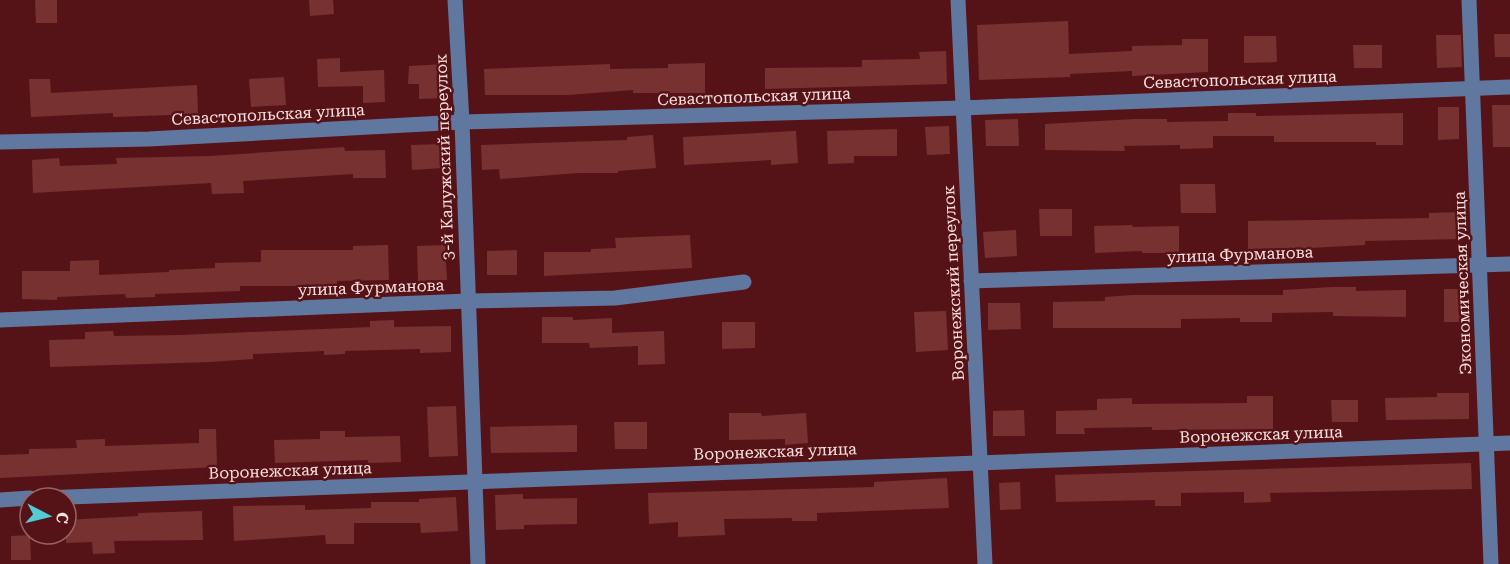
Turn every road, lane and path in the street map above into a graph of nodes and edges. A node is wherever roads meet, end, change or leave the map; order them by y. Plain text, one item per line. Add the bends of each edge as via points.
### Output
1 (455, 0) edge
2 (958, 0) edge
3 (1469, 0) edge
4 (1510, 87) edge
5 (1472, 88) junction
6 (962, 108) junction
7 (462, 122) junction
8 (0, 142) edge
9 (1510, 264) edge
10 (1479, 265) junction
11 (971, 280) junction
12 (744, 282) dead end
13 (468, 301) junction
14 (0, 320) edge
15 (1510, 443) edge
16 (1486, 444) junction
17 (979, 462) junction
18 (476, 481) junction
19 (78, 497) edge
20 (18, 499) edge
21 (0, 500) edge
22 (478, 564) edge
23 (985, 564) edge
24 (1491, 564) edge

1 - 7 street, 3-й Калужский переулок
2 - 6 street, Воронежский переулок
3 - 5 street, Экономическая улица
4 - 5 street, Севастопольская улица
5 - 6 street, Севастопольская улица
5 - 10 street, Экономическая улица
6 - 7 street, Севастопольская улица
6 - 11 street, Воронежский переулок
7 - 8 street, Севастопольская улица via 149,139
7 - 13 street, 3-й Калужский переулок
9 - 10 street, улица Фурманова
10 - 11 street, улица Фурманова
10 - 16 street, Экономическая улица
11 - 17 street, Воронежский переулок
12 - 13 street, улица Фурманова via 615,298
13 - 14 street, улица Фурманова
13 - 18 street, 3-й Калужский переулок
15 - 16 street, Воронежская улица
16 - 17 street, Воронежская улица
16 - 24 street, Экономическая улица
17 - 18 street, Воронежская улица
17 - 23 street, Воронежский переулок
18 - 19 street, Воронежская улица
18 - 22 street, 3-й Калужский переулок
20 - 21 street

